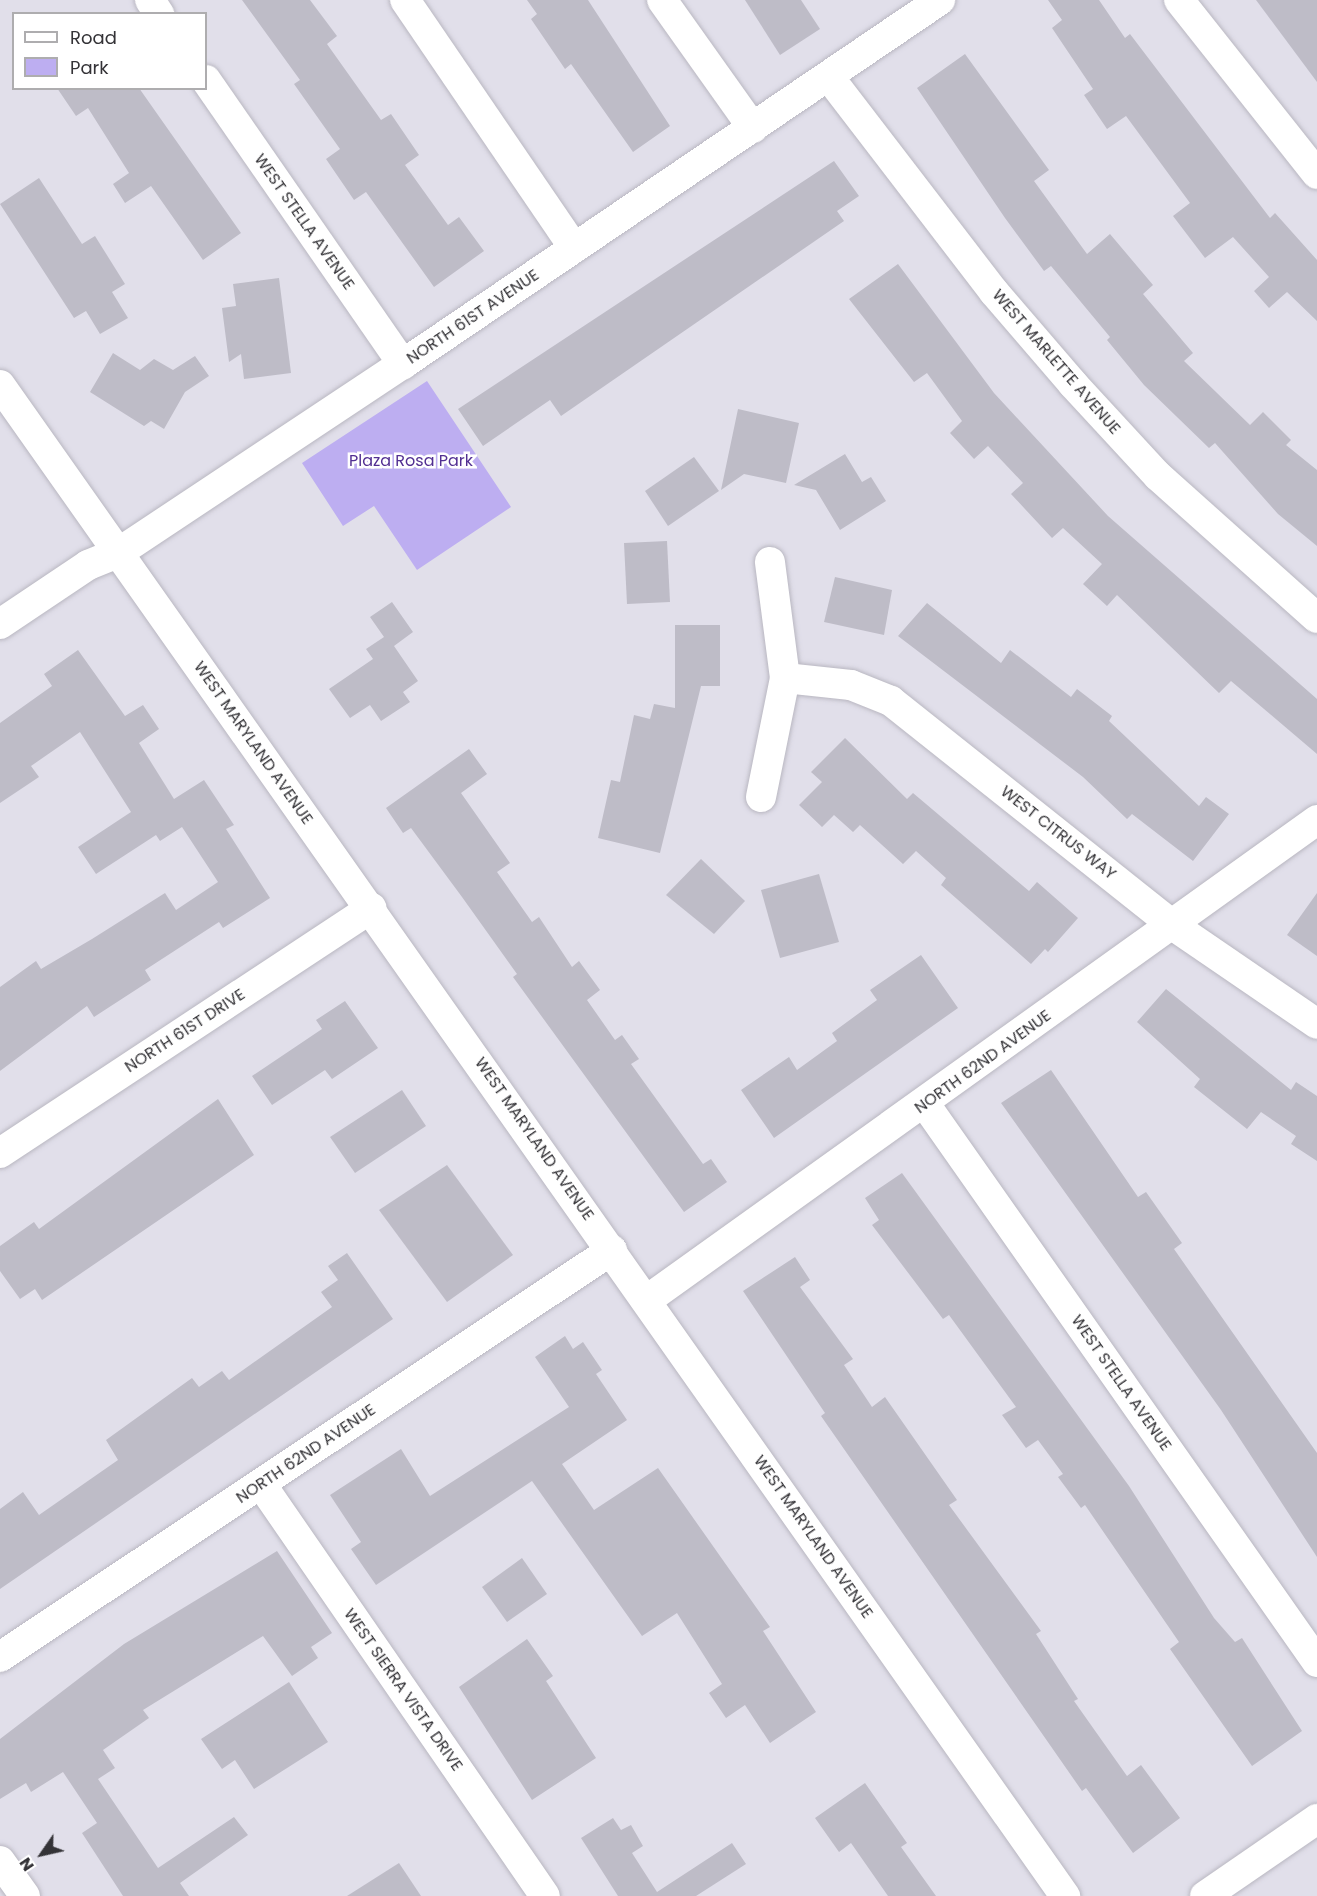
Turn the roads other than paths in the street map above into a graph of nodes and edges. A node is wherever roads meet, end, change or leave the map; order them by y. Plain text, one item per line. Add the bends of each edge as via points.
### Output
1 (405, 0) edge
2 (662, 0) edge
3 (940, 0) edge
4 (1179, 0) edge
5 (901, 10) edge
6 (829, 77) junction
7 (207, 81) edge
8 (753, 128) junction
9 (1317, 174) edge
10 (574, 248) junction
11 (403, 364) junction
12 (0, 385) edge
13 (118, 553) junction
14 (770, 562) dead end
15 (1317, 618) edge
16 (0, 624) edge
17 (785, 678) junction
18 (761, 797) dead end
19 (1317, 820) edge
20 (371, 908) junction
21 (1174, 926) junction
22 (1317, 1024) edge
23 (925, 1104) junction
24 (0, 1153) edge
25 (612, 1250) junction
26 (647, 1300) junction
27 (261, 1484) junction
28 (0, 1657) edge
29 (1317, 1662) edge
30 (1316, 1822) edge
31 (0, 1861) edge
32 (25, 1896) edge
33 (545, 1896) edge
34 (1065, 1896) edge
35 (1205, 1896) edge

1 - 10 street
2 - 8 street
3 - 5 street, NORTH 61ST AVENUE
4 - 9 street
5 - 6 street, NORTH 61ST AVENUE
6 - 8 street, NORTH 61ST AVENUE
6 - 15 street, WEST MARLETTE AVENUE via 987,283 1073,384 1158,476
7 - 11 street, WEST STELLA AVENUE
8 - 10 street, NORTH 61ST AVENUE
10 - 11 street, NORTH 61ST AVENUE
11 - 13 street, NORTH 61ST AVENUE
12 - 13 street, WEST MARYLAND AVENUE
13 - 16 street, NORTH 61ST AVENUE via 88,565
13 - 20 street, WEST MARYLAND AVENUE
14 - 17 street
17 - 18 street
17 - 21 street, WEST CITRUS WAY via 850,685 891,701
19 - 21 street, NORTH 62ND AVENUE
20 - 24 street, NORTH 61ST DRIVE
20 - 25 street, WEST MARYLAND AVENUE
21 - 22 street, WEST CITRUS WAY
21 - 23 street, NORTH 62ND AVENUE
23 - 26 street, NORTH 62ND AVENUE
23 - 29 street, WEST STELLA AVENUE
25 - 26 street, WEST MARYLAND AVENUE
25 - 27 street, NORTH 62ND AVENUE
26 - 34 street, WEST MARYLAND AVENUE
27 - 28 street, NORTH 62ND AVENUE
27 - 33 street, WEST SIERRA VISTA DRIVE
30 - 35 street
31 - 32 street

